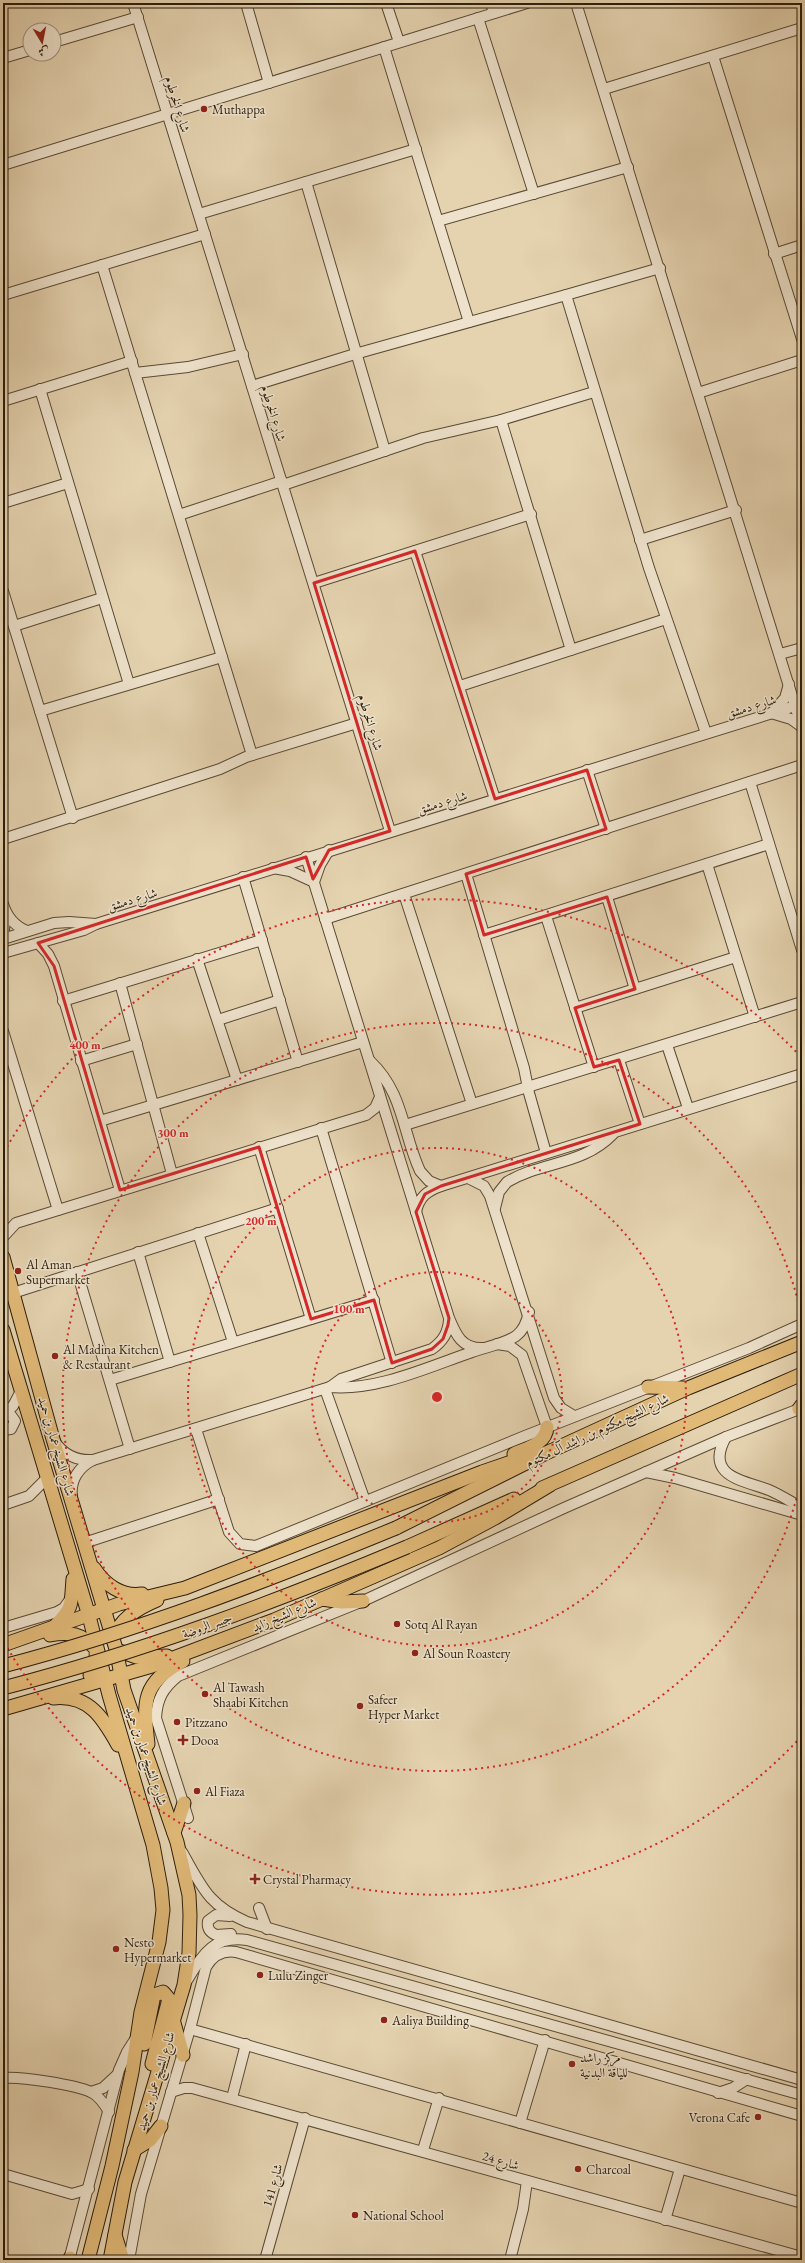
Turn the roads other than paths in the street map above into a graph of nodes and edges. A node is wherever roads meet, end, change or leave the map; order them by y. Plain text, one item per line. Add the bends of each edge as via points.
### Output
1 (134, 3) edge
2 (246, 3) edge
3 (386, 3) edge
4 (491, 3) edge
5 (527, 3) edge
6 (576, 3) edge
7 (494, 13) junction
8 (138, 17) junction
9 (478, 18) junction
10 (802, 28) edge
11 (62, 40) edge
12 (399, 42) junction
13 (384, 47) junction
14 (22, 52) edge
15 (713, 56) junction
16 (3, 58) edge
17 (269, 83) junction
18 (604, 89) junction
19 (168, 113) junction
20 (416, 149) junction
21 (3, 165) edge
22 (628, 167) junction
23 (306, 182) junction
24 (534, 194) junction
25 (199, 214) junction
26 (438, 221) junction
27 (206, 234) junction
28 (802, 245) edge
29 (774, 254) junction
30 (102, 265) junction
31 (660, 268) junction
32 (3, 294) edge
33 (566, 295) junction
34 (469, 322) junction
35 (802, 339) edge
36 (242, 354) junction
37 (355, 354) junction
38 (802, 360) edge
39 (132, 361) junction
40 (135, 373) junction
41 (252, 386) junction
42 (40, 389) junction
43 (594, 392) junction
44 (698, 393) junction
45 (3, 401) edge
46 (501, 420) junction
47 (385, 451) junction
48 (68, 483) junction
49 (282, 483) junction
50 (3, 503) edge
51 (736, 510) junction
52 (531, 514) junction
53 (179, 515) junction
54 (640, 540) junction
55 (415, 551) junction
56 (314, 583) junction
57 (3, 591) edge
58 (102, 598) junction
59 (5, 606) edge
60 (666, 619) junction
61 (14, 626) junction
62 (802, 648) edge
63 (571, 650) junction
64 (780, 654) junction
65 (222, 657) junction
66 (129, 684) junction
67 (789, 684) junction
68 (460, 686) junction
69 (795, 706) junction
70 (40, 711) junction
71 (771, 713) junction
72 (357, 724) junction
73 (802, 727) edge
74 (706, 734) junction
75 (252, 754) junction
76 (802, 765) edge
77 (587, 770) junction
78 (750, 782) junction
79 (495, 799) junction
80 (73, 818) junction
81 (606, 829) junction
82 (390, 831) junction
83 (3, 839) edge
84 (769, 844) junction
85 (329, 850) junction
86 (306, 857) junction
87 (707, 864) junction
88 (272, 868) junction
89 (466, 874) junction
90 (243, 876) junction
91 (314, 882) junction
92 (404, 894) junction
93 (606, 897) junction
94 (5, 909) edge
95 (546, 916) junction
96 (325, 919) junction
97 (96, 924) junction
98 (27, 932) junction
99 (484, 935) junction
100 (3, 938) edge
101 (262, 940) junction
102 (38, 943) junction
103 (802, 950) edge
104 (3, 953) edge
105 (736, 957) junction
106 (197, 959) junction
107 (120, 983) junction
108 (635, 989) junction
109 (280, 1000) junction
110 (63, 1001) junction
111 (802, 1002) edge
112 (575, 1008) junction
113 (755, 1017) junction
114 (218, 1020) junction
115 (3, 1030) edge
116 (363, 1042) junction
117 (137, 1044) junction
118 (668, 1045) junction
119 (368, 1060) junction
120 (619, 1060) junction
121 (81, 1061) junction
122 (298, 1062) junction
123 (594, 1068) junction
124 (802, 1074) edge
125 (237, 1080) junction
126 (528, 1088) junction
127 (380, 1097) junction
128 (472, 1104) junction
129 (153, 1105) junction
130 (688, 1108) junction
131 (366, 1115) junction
132 (388, 1120) junction
133 (100, 1122) junction
134 (640, 1124) junction
135 (405, 1125) junction
136 (321, 1128) junction
137 (613, 1134) junction
138 (259, 1147) junction
139 (546, 1153) junction
140 (172, 1174) junction
141 (468, 1178) junction
142 (441, 1186) junction
143 (120, 1190) junction
144 (278, 1208) junction
145 (58, 1210) junction
146 (495, 1211) junction
147 (416, 1212) junction
148 (3, 1221) edge
149 (16, 1223) junction
150 (198, 1233) junction
151 (3, 1237) edge
152 (138, 1252) junction
153 (3, 1257) edge
154 (78, 1272) junction
155 (13, 1293) junction
156 (374, 1300) junction
157 (529, 1312) junction
158 (449, 1318) junction
159 (311, 1319) junction
160 (802, 1324) edge
161 (3, 1330) edge
162 (232, 1342) junction
163 (802, 1342) edge
164 (495, 1344) junction
165 (483, 1348) junction
166 (170, 1362) junction
167 (392, 1363) junction
168 (802, 1374) edge
169 (110, 1380) junction
170 (648, 1387) junction
171 (328, 1388) junction
172 (688, 1388) junction
173 (22, 1390) junction
174 (801, 1407) edge
175 (3, 1414) edge
176 (574, 1416) junction
177 (547, 1427) junction
178 (196, 1428) junction
179 (3, 1430) edge
180 (726, 1437) junction
181 (53, 1439) junction
182 (130, 1449) junction
183 (544, 1454) junction
184 (93, 1460) junction
185 (646, 1472) junction
186 (48, 1478) junction
187 (550, 1484) junction
188 (72, 1499) junction
189 (219, 1499) junction
190 (365, 1501) junction
191 (402, 1502) junction
192 (3, 1505) edge
193 (802, 1508) edge
194 (802, 1515) edge
195 (396, 1528) joint
196 (84, 1543) junction
197 (90, 1561) junction
198 (74, 1567) junction
199 (216, 1576) junction
200 (73, 1583) junction
201 (185, 1588) junction
202 (322, 1598) junction
203 (363, 1601) junction
204 (104, 1610) junction
205 (89, 1616) junction
206 (125, 1620) junction
207 (3, 1628) edge
208 (52, 1629) junction
209 (93, 1630) junction
210 (225, 1638) junction
211 (17, 1642) junction
212 (114, 1645) junction
213 (3, 1646) edge
214 (97, 1649) junction
215 (180, 1654) junction
216 (136, 1657) junction
217 (3, 1666) edge
218 (111, 1673) junction
219 (90, 1675) junction
220 (3, 1688) edge
221 (64, 1691) junction
222 (34, 1700) junction
223 (3, 1709) edge
224 (128, 1762) junction
225 (150, 1762) junction
226 (184, 1803) junction
227 (188, 1818) dead end
228 (176, 1838) junction
229 (259, 1908) dead end
230 (234, 1916) junction
231 (267, 1929) junction
232 (264, 1944) junction
233 (288, 1950) junction
234 (278, 1965) junction
235 (184, 1985) junction
236 (486, 2005) junction
237 (174, 2023) junction
238 (497, 2026) junction
239 (190, 2029) junction
240 (136, 2038) junction
241 (544, 2040) junction
242 (246, 2044) junction
243 (183, 2055) junction
244 (119, 2070) junction
245 (132, 2072) junction
246 (177, 2073) junction
247 (156, 2077) junction
248 (3, 2078) edge
249 (747, 2079) junction
250 (802, 2080) edge
251 (192, 2088) junction
252 (91, 2092) junction
253 (171, 2092) junction
254 (718, 2093) junction
255 (802, 2094) edge
256 (232, 2098) junction
257 (439, 2098) junction
258 (109, 2112) junction
259 (802, 2116) edge
260 (305, 2118) junction
261 (520, 2123) junction
262 (161, 2126) junction
263 (134, 2150) junction
264 (423, 2150) junction
265 (680, 2169) junction
266 (3, 2174) edge
267 (531, 2182) junction
268 (89, 2189) junction
269 (72, 2194) junction
270 (802, 2203) edge
271 (84, 2208) junction
272 (665, 2220) junction
273 (114, 2230) junction
274 (802, 2257) edge
275 (70, 2259) edge
276 (88, 2260) edge
277 (110, 2260) edge
278 (123, 2260) edge
279 (129, 2260) edge
280 (265, 2260) edge
281 (510, 2260) edge

1 - 8 street, شارع الخرطوم
2 - 17 street
3 - 12 street
4 - 7 street
5 - 7 street
6 - 18 street
7 - 9 street
8 - 11 street
8 - 19 street, شارع الخرطوم
9 - 12 street
9 - 24 street
10 - 15 street
12 - 13 street
13 - 17 street
13 - 20 street
14 - 16 street
15 - 18 street
15 - 29 street
17 - 19 street
18 - 22 street
19 - 21 street
19 - 25 street, شارع الخرطوم
20 - 23 street
20 - 26 street
22 - 24 street
22 - 31 street
23 - 25 street
23 - 37 street
24 - 26 street
25 - 27 street, شارع الخرطوم
26 - 34 street
27 - 30 street
27 - 36 street, شارع الخرطوم
28 - 29 street
29 - 35 street
30 - 32 street
30 - 39 street
31 - 33 street
31 - 44 street
33 - 34 street
33 - 43 street
34 - 37 street
36 - 40 street via 188,367
36 - 41 street, شارع الخرطوم
37 - 41 street
37 - 47 street
38 - 44 street
39 - 40 street
39 - 42 street
40 - 53 street
41 - 49 street, شارع الخرطوم
42 - 45 street
42 - 48 street
43 - 46 street
43 - 54 street
44 - 51 street
46 - 47 street via 423,438
46 - 52 street
47 - 49 street
48 - 50 street
48 - 58 street
49 - 53 street
49 - 56 street, شارع الخرطوم
51 - 54 street
51 - 64 street
52 - 55 street
52 - 63 street
53 - 65 street
54 - 60 street
55 - 56 street
55 - 68 street
56 - 72 street, شارع الخرطوم
57 - 59 street
58 - 61 street
58 - 66 street
59 - 61 street
60 - 63 street
60 - 74 street
61 - 70 street
62 - 64 street
63 - 68 street
64 - 67 street
65 - 66 street
65 - 75 street
66 - 70 street
67 - 69 street
67 - 71 street via 785,698
68 - 79 street
69 - 71 street, شارع دمشق
69 - 73 street
70 - 80 street
71 - 73 street via 791,719
71 - 74 street, شارع دمشق
72 - 75 street
72 - 82 street, شارع الخرطوم
74 - 77 street, شارع دمشق
75 - 80 street via 220,769
76 - 78 street
77 - 79 street, شارع دمشق
77 - 81 street
78 - 81 street
78 - 84 street
79 - 82 street, شارع دمشق
80 - 83 street
81 - 89 street
82 - 85 street, شارع دمشق
84 - 87 street
84 - 103 street
85 - 86 street, شارع دمشق
85 - 91 street
86 - 88 street, شارع دمشق
86 - 91 street
87 - 93 street
87 - 105 street
88 - 90 street, شارع دمشق
88 - 91 street via 290,871
89 - 92 street
89 - 99 street
90 - 97 street, شارع دمشق
90 - 101 street
91 - 96 street
92 - 96 street
92 - 128 street
93 - 95 street
93 - 108 street
94 - 98 street via 13,923
94 - 100 street
95 - 99 street
95 - 112 street
96 - 116 street
97 - 98 street, شارع دمشق via 61,922
97 - 102 street, شارع دمشق
98 - 100 street, شارع دمشق
99 - 126 street
101 - 106 street
101 - 109 street
102 - 104 street, شارع دمشق
102 - 110 street via 51,960
105 - 108 street
105 - 113 street
106 - 107 street
106 - 114 street
107 - 110 street
107 - 117 street
108 - 112 street
109 - 114 street
109 - 122 street
110 - 121 street
111 - 113 street
112 - 123 street
113 - 118 street
114 - 125 street
115 - 145 street
116 - 119 street
116 - 122 street
117 - 121 street
117 - 129 street
118 - 120 street
118 - 130 street
119 - 127 street
119 - 135 street via 389,1084
120 - 123 street
120 - 134 street
121 - 133 street
122 - 125 street
123 - 126 street
124 - 130 street
125 - 129 street
126 - 128 street
126 - 139 street
127 - 131 street via 375,1108
127 - 132 street
128 - 135 street
129 - 133 street
129 - 140 street
130 - 134 street
131 - 132 street
131 - 136 street
132 - 147 street
133 - 143 street
134 - 137 street
135 - 142 street via 420,1171 429,1181
136 - 138 street
136 - 156 street
137 - 139 street
137 - 146 street via 588,1154 507,1182 499,1192
138 - 140 street
138 - 144 street
139 - 141 street
140 - 143 street
141 - 142 street
141 - 146 street via 484,1186
142 - 147 street via 425,1194
143 - 145 street
144 - 150 street
144 - 159 street
145 - 149 street
146 - 157 street
147 - 158 street
148 - 149 street
149 - 151 street
150 - 152 street
150 - 162 street
152 - 154 street
152 - 166 street
153 - 155 main road, شارع الشيخ عمار بن حميد
154 - 155 street
154 - 169 street
155 - 181 main road, شارع الشيخ عمار بن حميد
156 - 159 street
156 - 167 street
157 - 164 street via 526,1325 517,1335
157 - 176 street via 554,1398 561,1408
158 - 165 street via 459,1340 470,1347
158 - 167 street via 447,1332 438,1345
159 - 162 street
160 - 170 street via 749,1348
161 - 173 main road, شارع الشيخ عمار بن حميد
162 - 166 street
163 - 172 main road, شارع الشيخ مكتوم بن راشد آل مكتوم
164 - 165 street
164 - 177 street via 510,1346 522,1355
165 - 171 street via 393,1378
166 - 169 street
167 - 171 street via 341,1379
168 - 187 main road
169 - 182 street
170 - 172 main road
170 - 176 street
171 - 178 street
171 - 190 street
172 - 183 main road, شارع الشيخ مكتوم بن راشد آل مكتوم
173 - 175 street via 13,1406
173 - 186 main road, شارع الشيخ عمار بن حميد
174 - 180 street
175 - 179 street via 10,1414 15,1421 11,1429
176 - 177 street
177 - 190 street
177 - 191 main road via 547,1434 543,1440 534,1445
178 - 182 street
178 - 189 street
180 - 185 street
180 - 193 street via 718,1454 722,1469 728,1475 772,1491
181 - 184 street via 62,1450 73,1457
181 - 188 main road, شارع الشيخ عمار بن حميد
182 - 184 street
183 - 191 main road via 500,1465
183 - 195 main road, شارع الشيخ مكتوم بن راشد آل مكتوم
184 - 188 street via 75,1476
185 - 194 street
185 - 203 street
186 - 192 street via 29,1496
186 - 198 main road, شارع الشيخ عمار بن حميد
187 - 202 main road, شارع الشيخ زايد via 439,1548
187 - 220 main road, جسر الروضة, bridge via 291,1595 100,1660
188 - 196 main road, شارع الشيخ عمار بن حميد
189 - 190 street via 229,1532 240,1544 256,1546
189 - 196 street
191 - 199 main road
195 - 217 main road, جسر الروضة, bridge via 202,1605 92,1641
196 - 197 main road, شارع الشيخ عمار بن حميد
197 - 199 main road via 106,1583 129,1595 142,1595
197 - 204 main road, شارع الشيخ عمار بن حميد
198 - 200 main road
198 - 205 main road, شارع الشيخ عمار بن حميد
199 - 201 main road
200 - 207 street via 70,1600 60,1610
200 - 208 main road via 70,1610
201 - 204 main road
201 - 206 main road via 147,1604
202 - 203 main road via 342,1602
202 - 210 main road, شارع الشيخ زايد
203 - 226 street via 190,1670 168,1684 157,1705 156,1718
204 - 205 main road
204 - 212 main road, شارع الشيخ عمار بن حميد
205 - 208 main road
205 - 209 main road, شارع الشيخ عمار بن حميد
206 - 212 main road
206 - 216 main road via 122,1633 124,1643
208 - 211 main road
209 - 212 main road
209 - 214 main road, شارع الشيخ عمار بن حميد
210 - 215 main road, شارع الشيخ زايد
210 - 225 main road via 169,1668 151,1688 146,1706
211 - 213 main road
211 - 214 main road via 64,1633 81,1635
212 - 216 main road
212 - 218 main road, شارع الشيخ عمار بن حميد
212 - 218 main road
214 - 218 main road, شارع الشيخ عمار بن حميد
214 - 219 main road via 98,1663
215 - 216 main road
215 - 218 main road, شارع الشيخ زايد
218 - 219 main road
218 - 221 main road, شارع الشيخ زايد
218 - 224 main road, شارع الشيخ عمار بن حميد
218 - 225 main road, شارع الشيخ عمار بن حميد via 124,1690
219 - 221 main road via 76,1681
221 - 222 main road, شارع الشيخ زايد
222 - 223 main road, شارع الشيخ زايد
222 - 224 main road via 67,1698 87,1705 104,1720
224 - 240 main road, شارع الشيخ عمار بن حميد via 153,1845 163,1910 156,1956
225 - 228 main road, شارع الشيخ عمار بن حميد
226 - 227 street
226 - 228 main road
228 - 230 street via 207,1895 215,1904
228 - 235 main road, شارع الشيخ عمار بن حميد via 188,1889 190,1914 190,1953
229 - 231 street
230 - 231 street
230 - 233 street via 211,1917 208,1921 209,1930 216,1935 239,1934 258,1938
231 - 250 street
232 - 233 street
232 - 234 street
232 - 235 street via 238,1939 220,1942 205,1952
233 - 236 street
234 - 238 street
234 - 239 street via 229,1951 215,1956 206,1967
235 - 237 main road, شارع الشيخ عمار بن حميد
236 - 238 street
236 - 249 street
237 - 243 main road
237 - 247 main road, شارع الشيخ عمار بن حميد
238 - 241 street
239 - 242 street
239 - 243 street
240 - 244 street
240 - 245 main road, شارع الشيخ عمار بن حميد
241 - 254 street
241 - 261 street
242 - 256 street
242 - 257 street
243 - 246 street
244 - 252 street via 108,2084
244 - 258 street
245 - 247 main road via 140,2063 154,1995 163,1992 169,1999 153,2059
245 - 276 main road, شارع الشيخ عمار بن حميد
246 - 251 street
246 - 253 street
247 - 263 main road, شارع الشيخ عمار بن حميد
248 - 252 street via 32,2079
249 - 254 street via 733,2088
249 - 255 street
251 - 253 street, شارع 24
251 - 256 street, شارع 24
252 - 258 street via 102,2100
253 - 262 street
254 - 259 street
256 - 260 street, شارع 24
257 - 261 street
257 - 264 street
258 - 268 street
260 - 264 street, شارع 24
260 - 280 street, شارع 141
261 - 265 street
262 - 263 main road via 150,2140
262 - 279 street via 136,2214
263 - 273 main road, شارع الشيخ عمار بن حميد
264 - 267 street, شارع 24
265 - 270 street
265 - 272 street
266 - 269 street
267 - 272 street, شارع 24
267 - 281 street
268 - 269 street
268 - 271 street
269 - 271 street
271 - 275 street
272 - 274 street, شارع 24
273 - 277 main road, شارع الشيخ عمار بن حميد
273 - 278 main road

